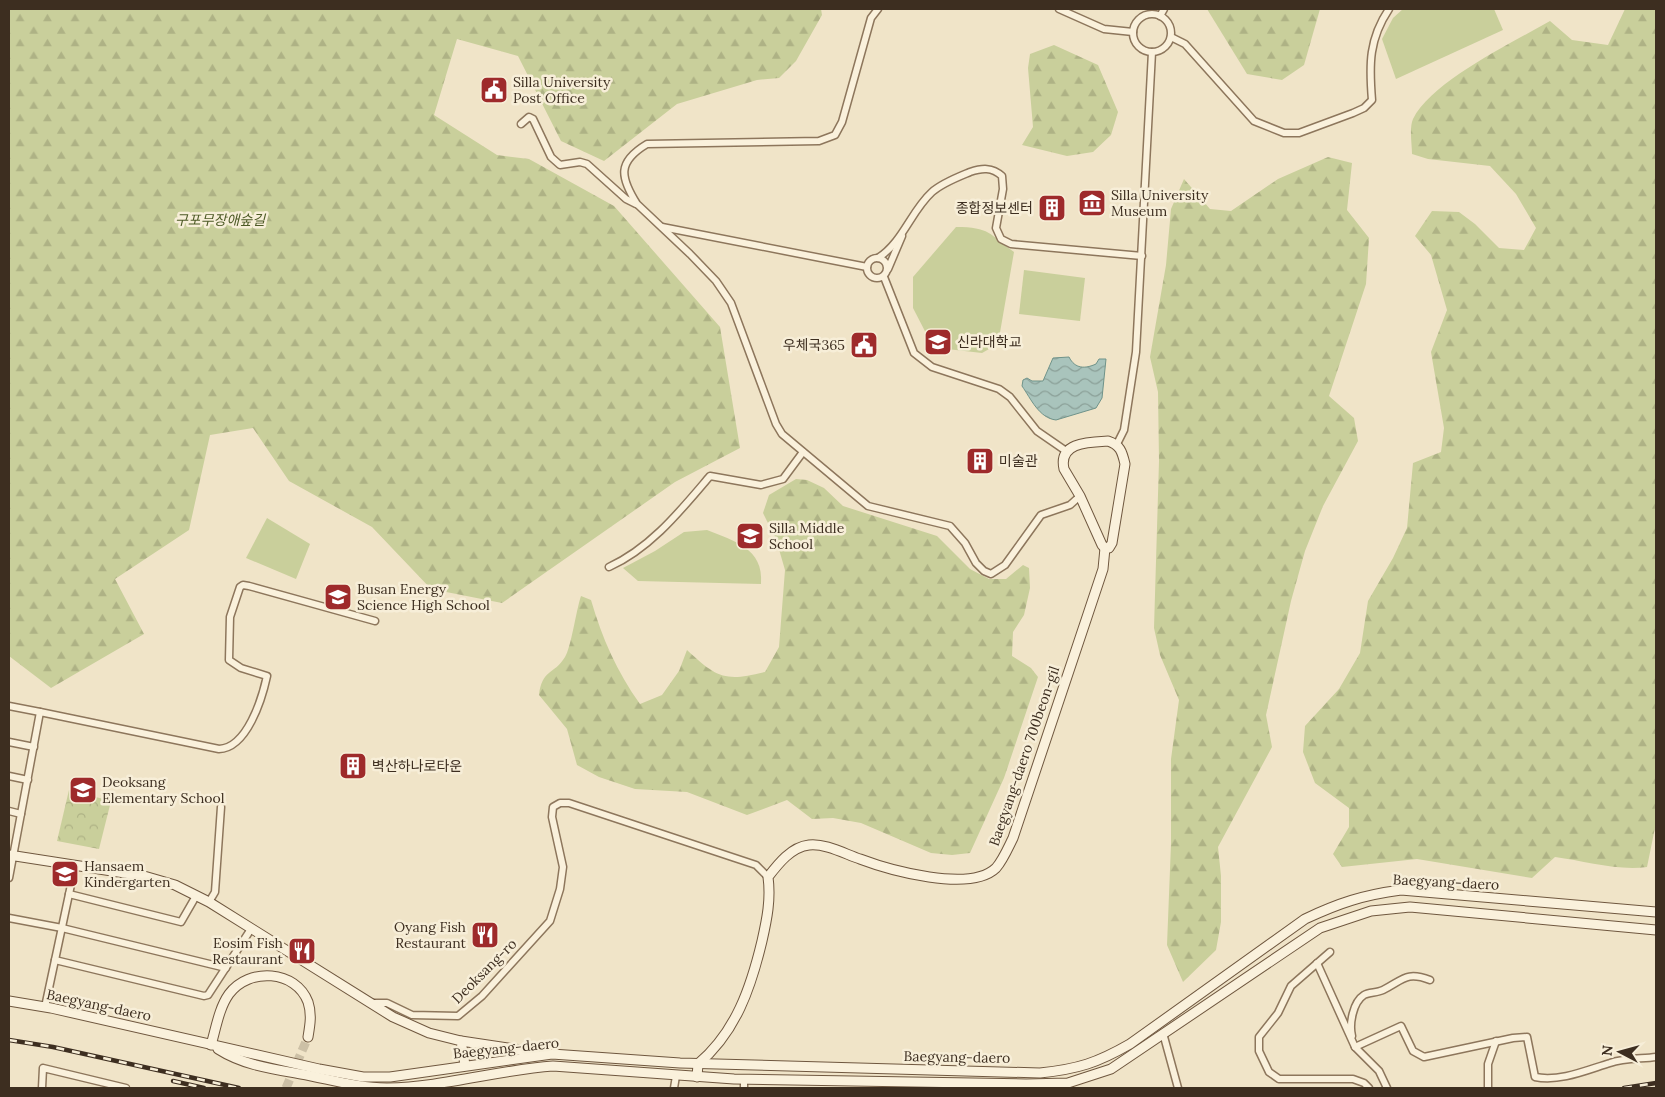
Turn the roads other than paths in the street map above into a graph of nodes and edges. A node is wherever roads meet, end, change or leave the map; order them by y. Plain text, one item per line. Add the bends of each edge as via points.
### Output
1 (878, 9) edge
2 (1059, 9) edge
3 (1164, 9) edge
4 (1388, 9) edge
5 (1160, 16) junction
6 (1133, 32) junction
7 (1171, 38) junction
8 (1152, 52) junction
9 (521, 124) dead end
10 (637, 204) junction
11 (662, 227) junction
12 (903, 232) junction
13 (1142, 256) junction
14 (878, 258) junction
15 (867, 267) junction
16 (888, 270) junction
17 (884, 277) junction
18 (1117, 444) junction
19 (1066, 451) junction
20 (803, 452) junction
21 (1080, 496) junction
22 (1106, 548) junction
23 (609, 567) dead end
24 (374, 621) dead end
25 (9, 706) edge
26 (40, 712) junction
27 (9, 742) edge
28 (34, 747) junction
29 (9, 776) edge
30 (28, 780) junction
31 (221, 807) dead end
32 (9, 811) edge
33 (21, 814) junction
34 (11, 855) edge
35 (75, 866) junction
36 (768, 876) junction
37 (9, 878) edge
38 (69, 894) junction
39 (196, 896) junction
40 (209, 902) junction
41 (1656, 912) edge
42 (9, 918) edge
43 (62, 928) junction
44 (251, 929) junction
45 (1656, 930) edge
46 (1330, 952) dead end
47 (55, 960) junction
48 (1317, 963) junction
49 (226, 968) junction
50 (1430, 980) dead end
51 (9, 1001) edge
52 (369, 1003) junction
53 (45, 1007) junction
54 (1163, 1033) junction
55 (308, 1037) tunnel mouth
56 (1496, 1041) junction
57 (462, 1042) junction
58 (211, 1045) junction
59 (1354, 1046) junction
60 (552, 1054) junction
61 (1656, 1057) edge
62 (698, 1064) junction
63 (465, 1065) junction
64 (1072, 1069) junction
65 (676, 1076) junction
66 (697, 1077) junction
67 (744, 1084) edge
68 (875, 1085) edge
69 (976, 1086) edge
70 (1067, 1086) edge
71 (116, 1087) edge
72 (42, 1088) edge
73 (126, 1088) edge
74 (674, 1088) edge
75 (1178, 1088) edge
76 (1369, 1088) edge
77 (1388, 1088) edge
78 (1488, 1088) edge

1 - 10 street via 871,18 842,122 835,135 819,141 647,144 635,151 624,166 623,177
2 - 6 street via 1104,29
3 - 5 street
4 - 7 street via 1372,44 1369,72 1372,100 1353,113 1298,133 1284,133 1254,121 1185,44
5 - 6 street via 1146,15
5 - 7 street via 1170,26
6 - 8 street via 1138,46
7 - 8 street via 1165,47
8 - 13 street
9 - 10 street via 529,117 533,118 551,157 560,165 588,164 626,200
10 - 11 street
11 - 15 street
11 - 20 street via 716,281 731,303 776,424 782,434
12 - 13 street via 932,192 968,173 995,169 1002,176 996,228 1001,239 1011,244
12 - 14 street
12 - 16 street
13 - 18 street via 1136,352 1124,430
14 - 15 street via 871,260
14 - 16 street via 885,262
15 - 17 street via 872,278
16 - 17 street
17 - 19 street via 914,353 932,367 999,389 1010,397 1037,431
18 - 19 main road via 1090,442 1073,445
18 - 22 main road, Baegyang-daero 700beon-gil via 1123,453 1124,464 1112,543
19 - 21 main road via 1062,461 1064,469
20 - 21 street via 868,506 950,526 976,563 984,572 991,574 1005,565 1040,515 1070,505
20 - 23 street via 784,479 761,484 710,476 648,543
21 - 22 main road
22 - 36 main road, Baegyang-daero 700beon-gil via 1103,569 1012,838 996,868 979,876 952,880 869,862 824,846 808,845 790,853
24 - 26 street via 244,585 236,595 228,628 229,660 241,668 267,676 244,735 231,747 219,749
25 - 26 street
26 - 28 street
27 - 28 street
28 - 30 street
29 - 30 street
30 - 33 street
31 - 40 street via 216,892
32 - 33 street
33 - 34 street
34 - 35 main road, Deoksang-ro
34 - 37 street
35 - 38 street
35 - 39 main road, Deoksang-ro via 144,876 175,885
36 - 52 street, Deoksang-ro via 756,865 569,803 560,803 553,808 552,817 563,867 550,922 482,996 458,1016 412,1015 387,1003
36 - 62 main road via 770,894 754,977 731,1026 712,1052
38 - 39 street via 181,922
38 - 43 street
39 - 40 main road, Deoksang-ro
40 - 44 main road, Deoksang-ro
41 - 64 main road, Baegyang-daero via 1401,890 1366,895 1304,919 1130,1044 1102,1060
42 - 43 street
43 - 47 street
43 - 49 street
44 - 49 street
44 - 52 main road, Deoksang-ro
45 - 54 main road, Baegyang-daero via 1410,907 1371,911 1320,928
46 - 48 street
47 - 49 street via 204,996 208,995
47 - 53 street
48 - 59 street
48 - 76 street via 1286,992 1278,1013 1259,1037 1259,1052 1269,1072 1278,1078 1353,1079
50 - 59 street via 1409,975 1379,992 1364,996 1356,1005 1352,1019
51 - 53 main road, Baegyang-daero
52 - 57 main road, Deoksang-ro via 406,1024
53 - 58 main road, Baegyang-daero
54 - 70 main road, Baegyang-daero via 1110,1069
54 - 75 street
55 - 58 main road via 310,1010 302,991 284,978 264,975 243,982 230,994
56 - 59 street via 1424,1056 1413,1051 1401,1026
56 - 61 street via 1527,1038 1534,1077 1592,1071 1611,1062
56 - 78 street via 1488,1064
57 - 60 main road, Deoksang-ro
57 - 63 main road
58 - 63 main road, Baegyang-daero via 363,1076 414,1075
58 - 65 main road, Baegyang-daero via 234,1059 362,1086 414,1086 553,1066
59 - 77 street via 1379,1071
60 - 62 main road, Baegyang-daero
60 - 63 main road, Baegyang-daero
62 - 64 main road, Baegyang-daero via 1040,1073
62 - 66 main road
64 - 70 main road
65 - 66 main road, Baegyang-daero
65 - 74 street
66 - 67 main road, Baegyang-daero
67 - 68 main road, Baegyang-daero
68 - 69 main road, Baegyang-daero
69 - 70 main road, Baegyang-daero
71 - 72 street via 43,1068
71 - 73 street

